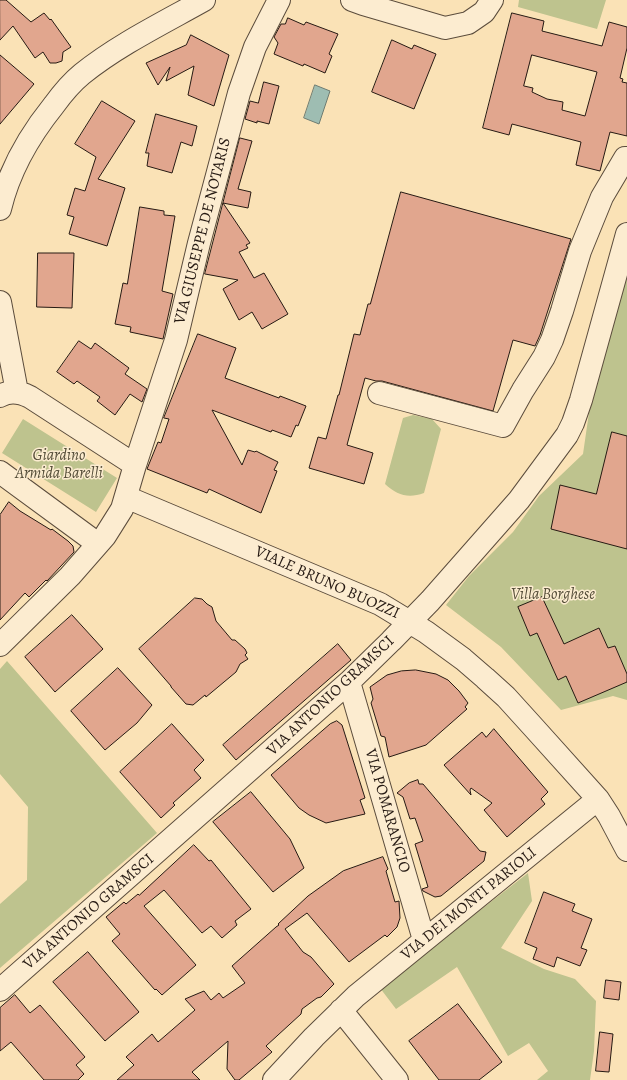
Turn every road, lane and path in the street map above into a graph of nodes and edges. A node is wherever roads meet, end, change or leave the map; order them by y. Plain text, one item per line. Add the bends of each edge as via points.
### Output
1 (204, 0) edge
2 (279, 0) edge
3 (352, 0) edge
4 (492, 0) edge
5 (627, 158) edge
6 (0, 209) edge
7 (627, 234) edge
8 (0, 302) edge
9 (379, 393) dead end
10 (9, 394) edge
11 (135, 465) junction
12 (0, 472) edge
13 (126, 497) junction
14 (98, 544) junction
15 (410, 621) junction
16 (0, 645) edge
17 (349, 682) junction
18 (598, 798) junction
19 (627, 850) edge
20 (424, 940) junction
21 (0, 990) edge
22 (341, 1010) junction
23 (274, 1080) edge
24 (397, 1080) edge

1 - 6 street via 111,53 74,81 26,145 8,182
2 - 11 street, VIA GIUSEPPE DE NOTARIS via 255,47 238,93 176,340
3 - 4 street via 445,28 468,23 484,12
5 - 9 street via 602,197 583,244 552,340 503,426
7 - 15 street, VIA ANTONIO GRAMSCI via 581,400 567,435 519,500
8 - 10 street
10 - 11 street via 30,397
11 - 13 street, VIA GIUSEPPE DE NOTARIS
12 - 14 street
13 - 14 street, VIA GIUSEPPE DE NOTARIS via 119,516
13 - 15 street, VIALE BRUNO BUOZZI via 372,600
14 - 16 street via 70,576
15 - 17 street, VIA ANTONIO GRAMSCI
15 - 18 street, VIALE BRUNO BUOZZI via 463,659 506,697
17 - 20 street, VIA POMARANCIO
17 - 21 street, VIA ANTONIO GRAMSCI
18 - 19 street, VIALE BRUNO BUOZZI
18 - 20 street, VIA DEI MONTI PARIOLI
20 - 22 street, VIA DEI MONTI PARIOLI
22 - 23 street, VIA DEI MONTI PARIOLI
22 - 24 street

